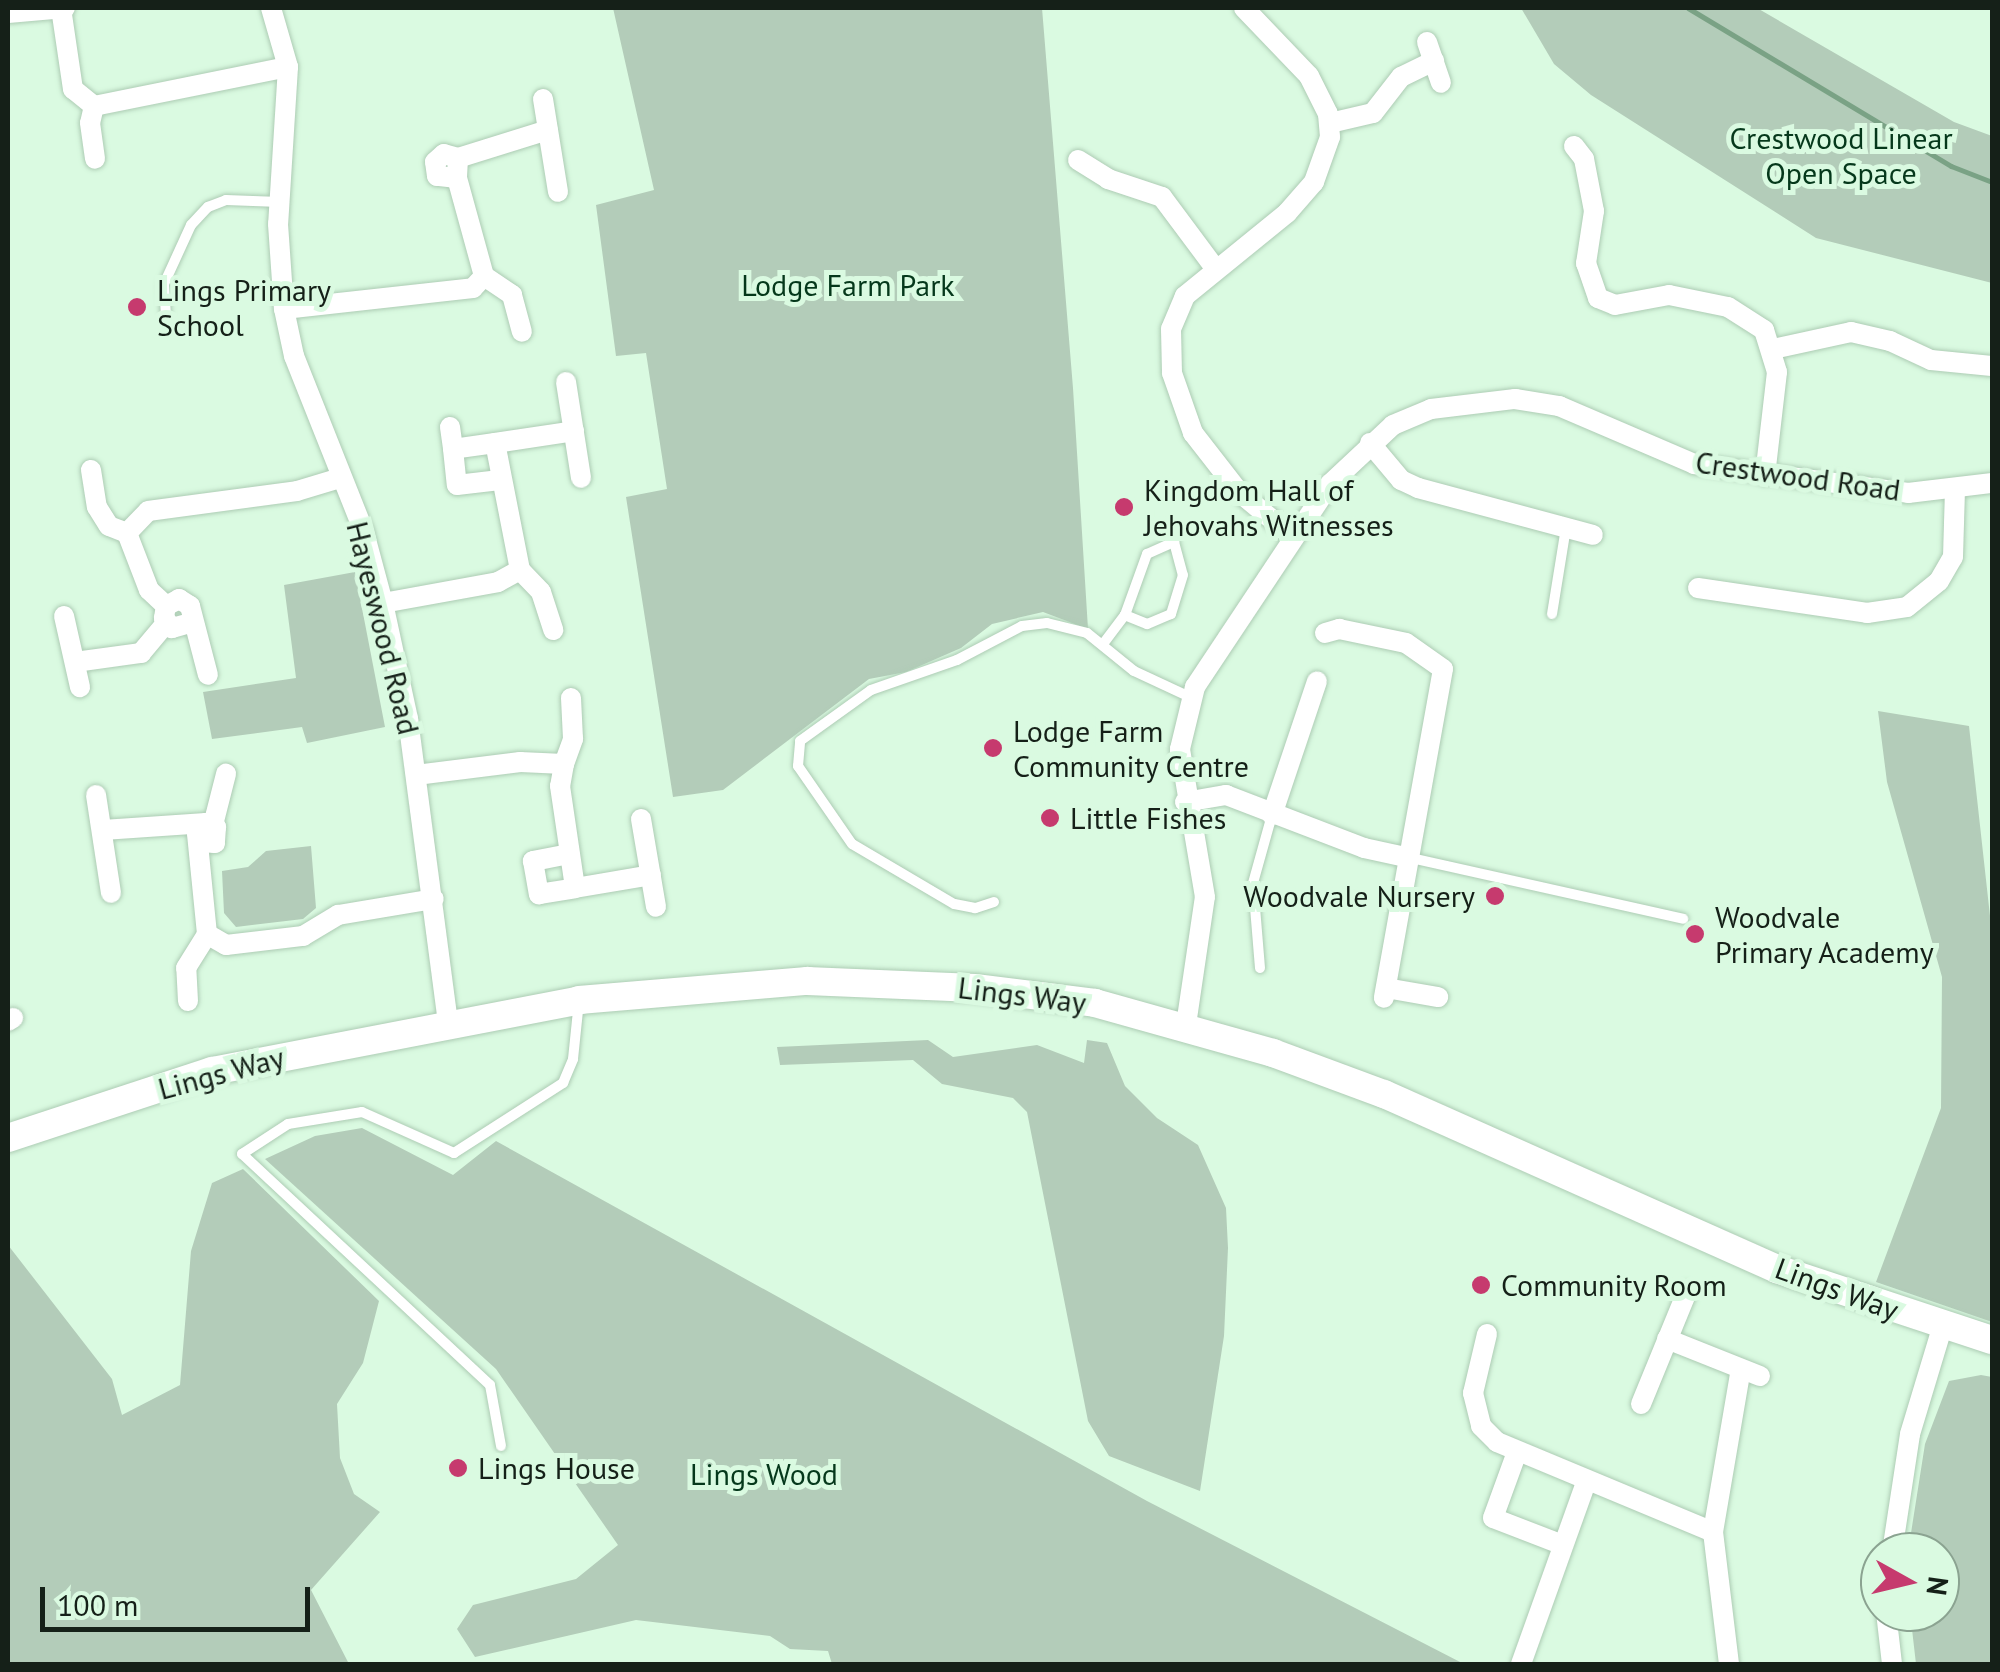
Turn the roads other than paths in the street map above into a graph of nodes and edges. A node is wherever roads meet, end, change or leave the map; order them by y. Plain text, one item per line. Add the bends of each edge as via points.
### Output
1 (63, 8) edge
2 (271, 8) edge
3 (1244, 8) edge
4 (8, 13) edge
5 (288, 67) junction
6 (1441, 83) dead end
7 (543, 99) dead end
8 (94, 106) junction
9 (1330, 124) junction
10 (548, 130) junction
11 (1574, 146) dead end
12 (95, 159) dead end
13 (1078, 160) dead end
14 (558, 192) dead end
15 (280, 202) junction
16 (1214, 268) junction
17 (484, 276) junction
18 (284, 308) junction
19 (166, 315) dead end
20 (522, 332) dead end
21 (1774, 349) junction
22 (1992, 366) edge
23 (566, 382) dead end
24 (450, 428) dead end
25 (574, 430) junction
26 (495, 443) junction
27 (1370, 443) junction
28 (453, 450) junction
29 (90, 470) dead end
30 (1765, 475) junction
31 (340, 478) junction
32 (581, 478) dead end
33 (500, 480) junction
34 (1992, 483) edge
35 (1955, 491) junction
36 (1566, 528) junction
37 (128, 533) junction
38 (1593, 535) dead end
39 (1292, 536) junction
40 (520, 570) junction
41 (1698, 588) dead end
42 (383, 602) junction
43 (166, 614) junction
44 (1125, 614) junction
45 (1552, 614) dead end
46 (64, 616) dead end
47 (553, 630) dead end
48 (1325, 634) dead end
49 (1103, 644) junction
50 (75, 662) junction
51 (208, 676) dead end
52 (1317, 681) dead end
53 (80, 686) dead end
54 (572, 698) dead end
55 (1192, 698) junction
56 (564, 764) junction
57 (226, 774) dead end
58 (416, 774) junction
59 (96, 795) dead end
60 (1185, 802) junction
61 (1272, 815) junction
62 (641, 819) dead end
63 (103, 830) junction
64 (206, 830) junction
65 (568, 854) junction
66 (1410, 858) junction
67 (651, 875) junction
68 (575, 888) junction
69 (111, 893) dead end
70 (434, 899) junction
71 (994, 902) dead end
72 (656, 907) dead end
73 (1683, 919) dead end
74 (207, 934) junction
75 (1260, 968) dead end
76 (1438, 997) dead end
77 (580, 1000) junction
78 (188, 1001) dead end
79 (448, 1022) junction
80 (1186, 1025) junction
81 (8, 1138) edge
82 (1686, 1292) dead end
83 (1942, 1326) junction
84 (1487, 1334) dead end
85 (1667, 1340) junction
86 (1992, 1340) edge
87 (1641, 1404) dead end
88 (501, 1446) dead end
89 (1517, 1452) junction
90 (1587, 1480) junction
91 (1712, 1532) junction
92 (1895, 1532) edge
93 (1563, 1546) junction
94 (1888, 1632) edge
95 (1520, 1664) edge
96 (1730, 1664) edge
97 (1892, 1664) edge

1 - 4 street
1 - 8 street via 73,90
2 - 5 street, Hayeswood Road
3 - 9 street via 1309,76
5 - 8 street
5 - 15 street, Hayeswood Road
6 - 9 street via 1431,52 1373,113
7 - 10 street
8 - 12 street
9 - 16 street via 1314,182 1287,213
10 - 14 street
10 - 17 street via 457,168
11 - 21 street via 1584,159 1594,211 1586,264 1598,298 1615,305 1669,295 1728,306 1764,330
13 - 16 street via 1108,180 1162,196
15 - 18 street, Hayeswood Road
15 - 19 lane via 226,200 208,207 164,284
16 - 39 street via 1185,296 1171,329 1172,373 1194,433 1239,492
17 - 18 street via 474,288
17 - 20 street via 512,295
18 - 31 street, Hayeswood Road via 294,356
21 - 22 street via 1850,332 1890,340 1931,360
21 - 30 street via 1778,372
23 - 25 street
24 - 28 street
25 - 26 street
25 - 32 street
26 - 28 street
26 - 33 street
27 - 30 street, Crestwood Road via 1430,409 1515,399 1559,406 1694,464
27 - 36 street via 1401,480 1418,488
27 - 39 street, Crestwood Road
28 - 33 street via 457,485
29 - 37 street via 97,507 109,526
30 - 35 street, Crestwood Road via 1908,493
31 - 37 street via 148,511
31 - 42 street, Hayeswood Road
33 - 40 street
34 - 35 street, Crestwood Road
35 - 41 street via 1953,557 1940,582 1907,606 1868,613
36 - 38 street
36 - 45 lane
37 - 43 street via 149,590
39 - 55 street, Crestwood Road
40 - 42 street via 498,582
40 - 47 street via 541,592
42 - 58 street, Hayeswood Road
43 - 50 street via 141,653
43 - 51 street via 177,629 190,623
44 - 44 lane via 1146,554 1174,542 1182,575 1172,614 1147,624
44 - 49 lane
46 - 50 street
48 - 66 street via 1339,629 1406,644 1443,669
49 - 55 lane via 1134,671
49 - 71 lane via 1057,624 1022,626 957,660 871,690 800,741 798,766 852,844 954,904 975,908
50 - 53 street
52 - 61 street
54 - 56 street via 573,739
55 - 60 street, Crestwood Road via 1180,749
56 - 58 street
56 - 65 street
57 - 64 street
58 - 70 street, Hayeswood Road
59 - 63 street
60 - 61 street via 1226,795
60 - 80 street, Crestwood Road via 1205,897
61 - 66 street
61 - 75 lane via 1254,883
62 - 67 street
63 - 64 street
63 - 69 street
64 - 74 street
65 - 68 street
65 - 68 street via 533,861 539,894
66 - 73 lane
66 - 76 street via 1385,993
67 - 68 street
67 - 72 street
70 - 74 street via 338,915 303,936 226,945
70 - 79 street, Hayeswood Road
74 - 78 street via 186,968
77 - 79 street, Lings Way
77 - 80 street, Lings Way via 807,982 899,984 1096,1003
77 - 88 lane via 573,1059 562,1083 454,1154 362,1112 288,1124 242,1154 490,1385
79 - 81 street, Lings Way via 212,1071
80 - 83 street, Lings Way via 1384,1094 1777,1268
82 - 85 street
83 - 86 street, Lings Way
83 - 92 street via 1910,1434
84 - 89 street via 1473,1372 1481,1426
85 - 87 street
85 - 91 street via 1750,1372
89 - 90 street
89 - 93 street via 1493,1518
90 - 91 street
90 - 93 street
91 - 96 street
93 - 95 street
94 - 97 street

